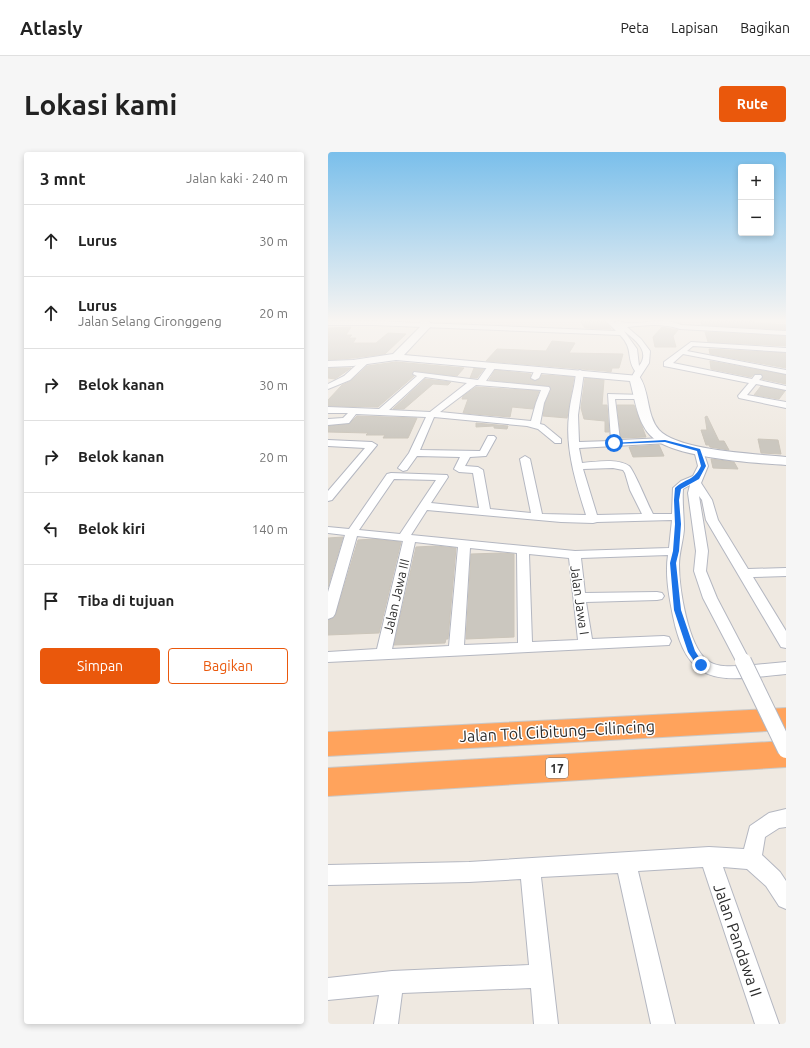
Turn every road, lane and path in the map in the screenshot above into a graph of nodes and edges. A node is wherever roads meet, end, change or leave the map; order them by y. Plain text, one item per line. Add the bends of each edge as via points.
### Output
1 (376, 360) edge
2 (429, 360) edge
3 (635, 360) edge
4 (646, 360) edge
5 (672, 360) edge
6 (721, 360) edge
7 (732, 360) edge
8 (366, 361) junction
9 (778, 362) dead end
10 (328, 364) edge
11 (493, 365) junction
12 (766, 369) junction
13 (580, 372) junction
14 (786, 372) edge
15 (636, 374) junction
16 (477, 382) junction
17 (754, 382) junction
18 (328, 387) edge
19 (786, 388) edge
20 (641, 397) junction
21 (786, 406) edge
22 (328, 410) edge
23 (354, 411) junction
24 (381, 412) junction
25 (431, 415) junction
26 (328, 422) edge
27 (535, 425) junction
28 (491, 438) dead end
29 (558, 441) dead end
30 (665, 441) junction
31 (328, 443) edge
32 (616, 443) junction
33 (575, 445) junction
34 (699, 450) junction
35 (414, 452) junction
36 (466, 454) junction
37 (524, 459) dead end
38 (786, 461) edge
39 (577, 466) junction
40 (403, 468) dead end
41 (696, 481) junction
42 (328, 498) edge
43 (424, 506) junction
44 (485, 511) junction
45 (537, 516) junction
46 (677, 517) junction
47 (649, 518) junction
48 (594, 520) junction
49 (328, 530) edge
50 (352, 532) junction
51 (406, 538) junction
52 (464, 544) junction
53 (523, 550) junction
54 (676, 551) junction
55 (575, 555) junction
56 (786, 572) edge
57 (744, 573) junction
58 (657, 596) dead end
59 (579, 598) junction
60 (328, 614) edge
61 (664, 641) dead end
62 (786, 643) edge
63 (586, 645) junction
64 (524, 646) junction
65 (456, 650) junction
66 (383, 654) junction
67 (328, 657) edge
68 (786, 668) edge
69 (786, 719) edge
70 (328, 744) edge
71 (786, 750) edge
72 (786, 754) edge
73 (328, 782) edge
74 (786, 818) edge
75 (709, 857) junction
76 (751, 859) junction
77 (626, 862) junction
78 (530, 869) junction
79 (328, 875) edge
80 (786, 899) edge
81 (540, 976) junction
82 (392, 982) junction
83 (328, 989) edge
84 (386, 1024) edge
85 (546, 1024) edge
86 (664, 1024) edge
87 (767, 1024) edge

1 - 8 street
2 - 11 street
3 - 15 street
4 - 15 street
5 - 17 street via 667,364
6 - 12 street
7 - 9 street
8 - 10 street
8 - 18 street via 347,378
11 - 13 street via 537,373
11 - 16 street
12 - 14 street
12 - 17 street
13 - 15 street
13 - 33 street via 573,420
15 - 20 street
16 - 24 street via 420,374
16 - 25 street
16 - 27 street via 546,389
17 - 19 street
17 - 21 street via 742,396
20 - 30 street via 652,429
20 - 32 street via 611,396
22 - 23 street
23 - 24 street
23 - 26 street via 346,421
24 - 25 street
25 - 27 street
25 - 35 street
27 - 29 street
28 - 36 street via 483,454
30 - 32 street
30 - 34 street
31 - 42 street via 372,445
32 - 33 street
33 - 39 street
34 - 38 street
34 - 41 street via 703,466
35 - 36 street
35 - 40 street
36 - 44 street via 459,469 478,470
37 - 45 street
39 - 47 street via 613,465 626,468
39 - 48 street
41 - 46 street via 685,483 678,488
41 - 57 street via 707,500 712,520
41 - 71 street, bridge via 693,493 702,551 700,571 710,598
43 - 44 street
43 - 50 street via 443,478 391,476
43 - 51 street
44 - 45 street
45 - 48 street
46 - 47 street
46 - 54 street
47 - 48 street
49 - 50 street
50 - 51 street
50 - 60 street
51 - 52 street
51 - 66 street, Jalan Jawa III
52 - 53 street
52 - 65 street
53 - 55 street
53 - 64 street
54 - 55 street
54 - 68 street via 673,563 678,610 691,652 701,665 721,673
55 - 59 street, Jalan Jawa I
56 - 57 street
57 - 62 street
58 - 59 street
59 - 63 street, Jalan Jawa I
61 - 63 street
63 - 64 street
64 - 65 street
65 - 66 street
66 - 67 street
69 - 70 highway, Jalan Tol Cibitung–Cilincing
72 - 73 highway, 17
74 - 76 street via 776,819 757,832
75 - 76 street
75 - 77 street
75 - 87 street, Jalan Pandawa II
76 - 80 street via 773,879
77 - 78 street
77 - 86 street
78 - 79 street
78 - 81 street
81 - 82 street
81 - 85 street
82 - 83 street
82 - 84 street

